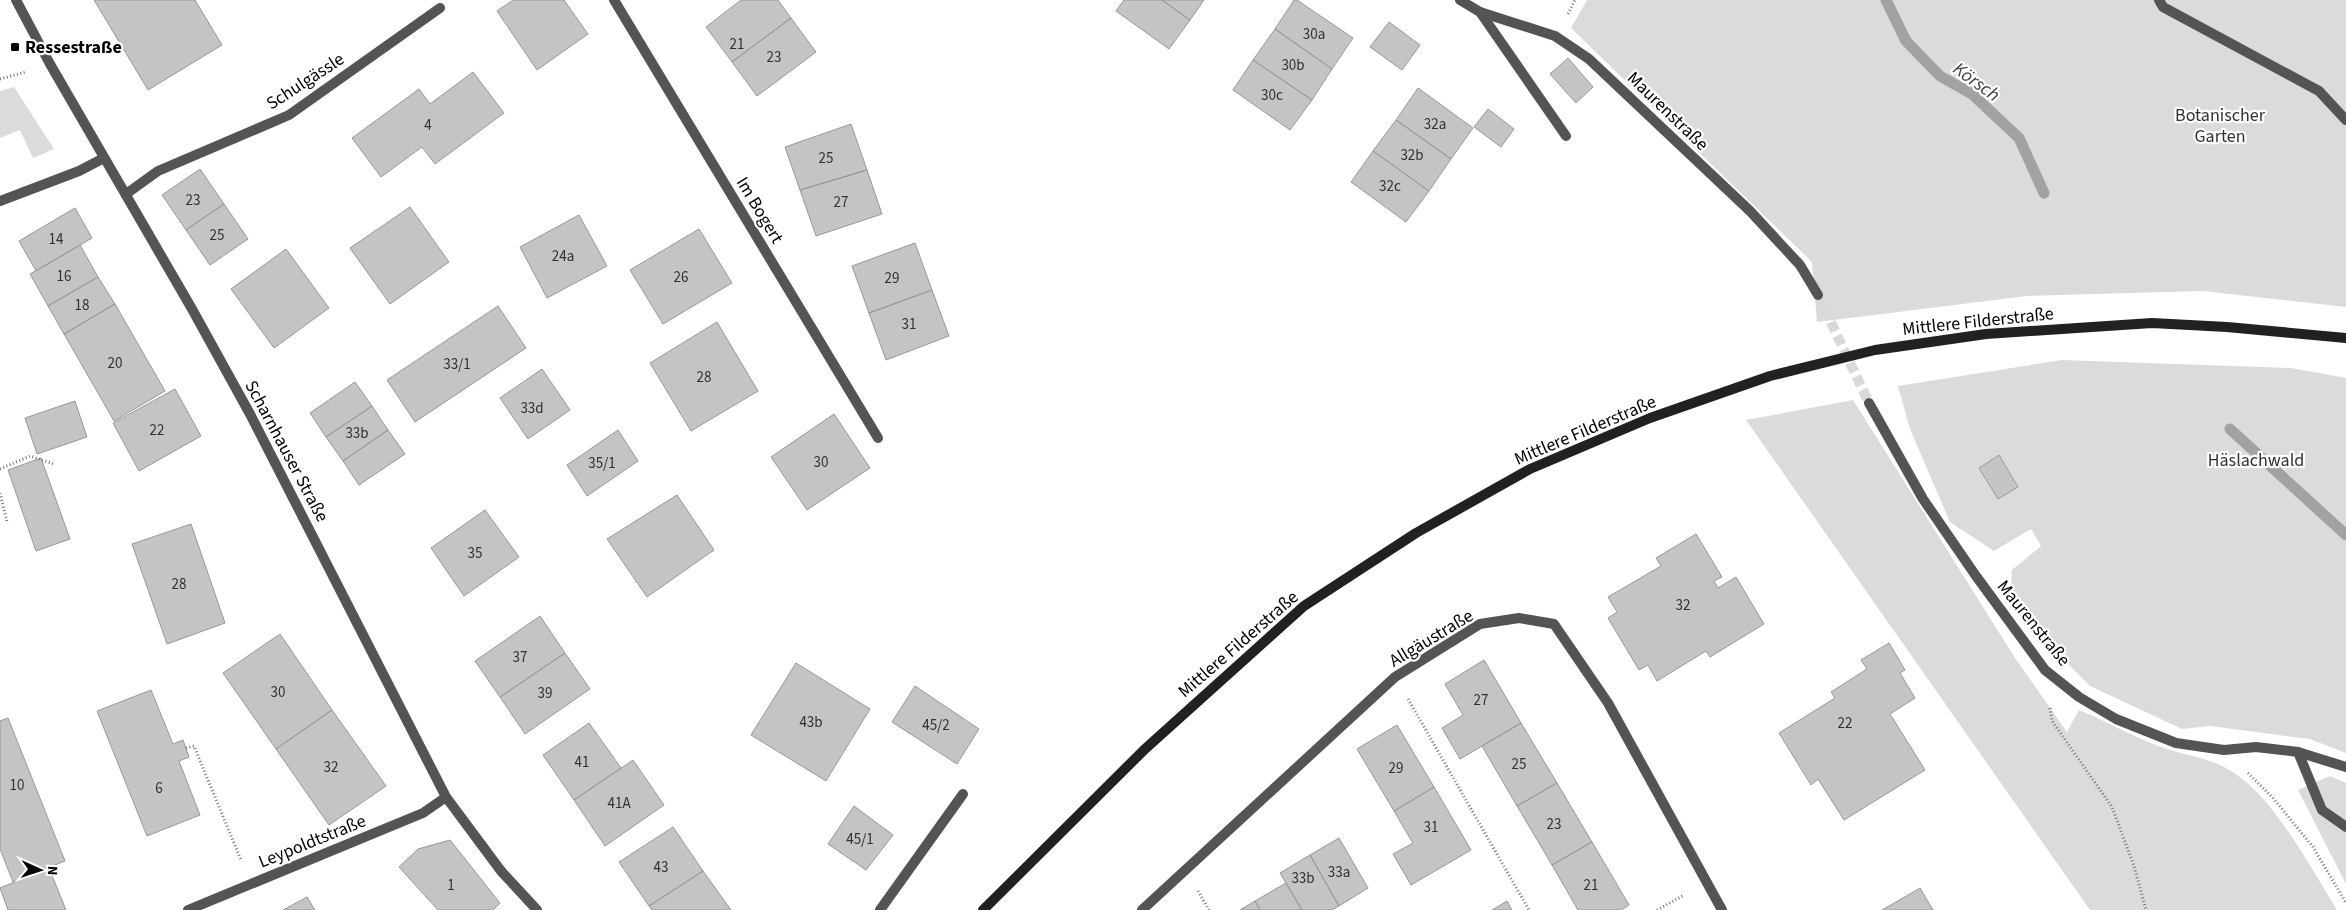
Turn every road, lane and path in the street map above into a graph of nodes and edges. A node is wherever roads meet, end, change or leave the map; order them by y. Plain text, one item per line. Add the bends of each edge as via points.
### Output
1 (16, 0) edge
2 (614, 0) edge
3 (1460, 0) edge
4 (2159, 0) edge
5 (440, 8) dead end
6 (1480, 12) junction
7 (2346, 120) edge
8 (1566, 136) dead end
9 (104, 158) junction
10 (126, 194) junction
11 (0, 201) edge
12 (1818, 295) tunnel mouth
13 (2346, 338) edge
14 (1869, 403) tunnel mouth
15 (878, 438) dead end
16 (54, 464) dead end
17 (0, 469) edge
18 (0, 493) edge
19 (7, 522) dead end
20 (2045, 670) junction
21 (1395, 677) junction
22 (186, 748) dead end
23 (2224, 750) junction
24 (2298, 752) junction
25 (2346, 767) edge
26 (963, 794) dead end
27 (446, 797) junction
28 (2346, 827) edge
29 (1707, 882) junction
30 (251, 884) junction
31 (2346, 903) edge
32 (188, 910) edge
33 (537, 910) edge
34 (880, 910) edge
35 (984, 910) edge
36 (1142, 910) edge
37 (1529, 910) edge
38 (1657, 910) edge
39 (1722, 910) edge
40 (2146, 910) edge

1 - 9 street, Scharnhauser Straße
2 - 15 street, Im Bogert
3 - 6 street, Maurenstraße
4 - 7 street via 2163,7 2319,90
5 - 10 street, Schulgässle via 289,115 158,171
6 - 8 street
6 - 12 street, Maurenstraße via 1555,36 1590,60 1750,211 1800,265
9 - 10 street, Scharnhauser Straße
9 - 11 street
10 - 27 street, Scharnhauser Straße via 250,414
13 - 35 main road, Mittlere Filderstraße via 2152,323 1986,334 1875,350 1770,376 1650,418 1530,468 1416,533 1304,606 1145,749
14 - 20 street, Maurenstraße via 1923,499
16 - 17 path via 30,456
18 - 19 path
20 - 23 street, Maurenstraße via 2079,697 2116,719 2176,743
20 - 40 path via 2052,721 2112,807
21 - 29 street, Allgäustraße via 1480,624 1519,618 1554,624 1608,703
21 - 36 street, Allgäustraße
21 - 37 path
22 - 30 path via 194,746
23 - 24 street, Maurenstraße via 2256,747
23 - 31 path via 2273,798 2314,847
24 - 25 street, Maurenstraße
24 - 28 street via 2322,810
26 - 34 street
27 - 30 street, Leypoldtstraße via 423,813
27 - 33 street, Scharnhauser Straße via 501,871
29 - 38 path
29 - 39 street, Allgäustraße
30 - 32 street, Leypoldtstraße

